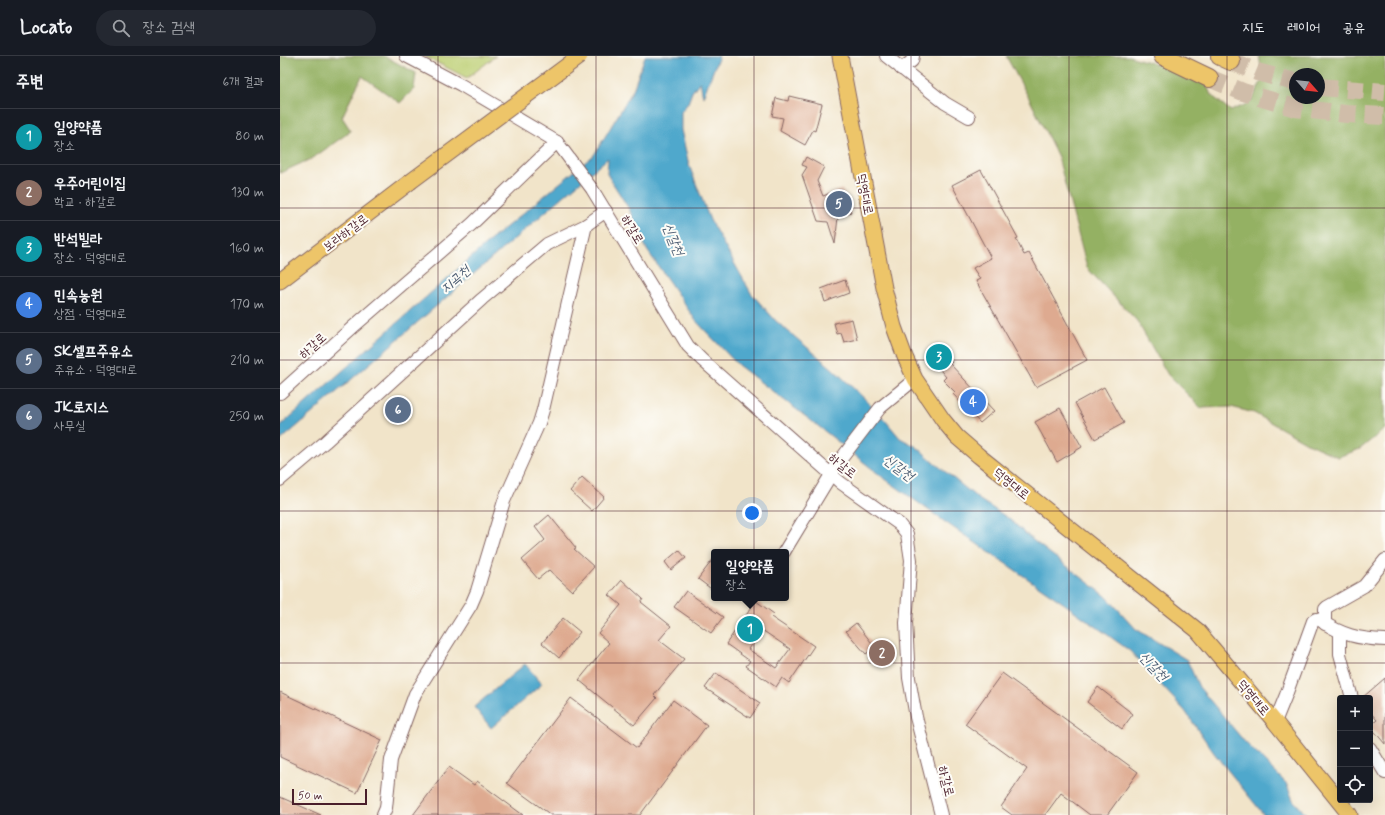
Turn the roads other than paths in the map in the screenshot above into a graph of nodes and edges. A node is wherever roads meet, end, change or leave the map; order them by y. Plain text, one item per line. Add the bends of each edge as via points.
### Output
1 (406, 56) edge
2 (580, 56) edge
3 (840, 56) edge
4 (886, 56) edge
5 (913, 56) edge
6 (1163, 56) edge
7 (901, 69) junction
8 (1209, 78) tunnel mouth
9 (970, 117) dead end
10 (558, 144) junction
11 (606, 211) junction
12 (586, 225) junction
13 (280, 281) edge
14 (915, 379) junction
15 (280, 393) edge
16 (828, 478) junction
17 (280, 480) edge
18 (786, 549) edge
19 (1385, 560) edge
20 (1325, 624) junction
21 (1340, 633) junction
22 (1385, 640) edge
23 (1351, 695) edge
24 (1275, 722) junction
25 (1373, 753) edge
26 (1385, 774) edge
27 (383, 815) edge
28 (941, 815) edge
29 (1350, 815) edge

1 - 10 street via 461,85
2 - 13 main road, 보라하갈로, bridge
3 - 14 main road, 덕영대로 via 884,288 894,327
4 - 7 street
5 - 7 street
6 - 8 highway
7 - 9 street via 945,103
10 - 11 street, 하갈로
10 - 15 street, 하갈로 via 472,224
11 - 12 street
11 - 16 street, 하갈로 via 688,346
12 - 17 street via 547,244
12 - 27 street via 539,423 504,501 471,605 415,694 391,760
14 - 16 street via 880,408
14 - 24 main road, 덕영대로 via 957,437 1197,630
16 - 18 street
16 - 28 street, 하갈로 via 899,524 907,534 911,560 906,623 910,678 916,717
19 - 20 street via 1364,586 1327,607
20 - 21 street
20 - 24 street via 1316,620 1312,624
21 - 22 street
21 - 23 street via 1340,654
24 - 29 main road, 덕영대로
25 - 26 street

